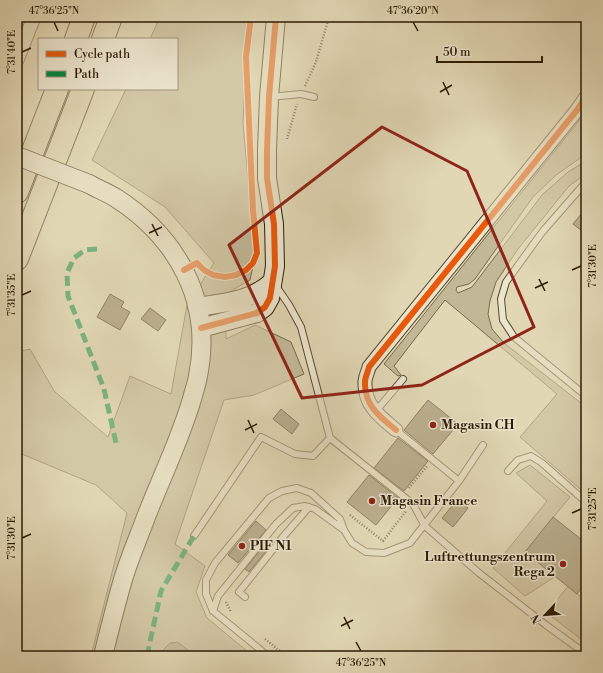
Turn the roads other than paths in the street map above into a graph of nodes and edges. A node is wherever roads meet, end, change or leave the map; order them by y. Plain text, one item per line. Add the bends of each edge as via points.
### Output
1 (34, 17) edge
2 (84, 17) edge
3 (111, 17) edge
4 (276, 17) edge
5 (76, 38) edge
6 (103, 38) edge
7 (17, 60) edge
8 (57, 90) edge
9 (83, 90) edge
10 (269, 97) junction
11 (314, 97) dead end
12 (586, 97) edge
13 (17, 156) edge
14 (586, 182) edge
15 (17, 192) edge
16 (17, 259) edge
17 (272, 282) junction
18 (198, 307) junction
19 (201, 328) junction
20 (403, 379) dead end
21 (586, 396) edge
22 (375, 412) junction
23 (396, 430) joint
24 (330, 438) junction
25 (483, 445) dead end
26 (508, 471) dead end
27 (459, 481) junction
28 (586, 502) edge
29 (309, 508) junction
30 (425, 526) junction
31 (344, 530) junction
32 (194, 536) dead end
33 (245, 597) dead end
34 (213, 611) junction
35 (586, 654) edge
36 (103, 656) edge
37 (268, 656) edge

1 - 7 street
2 - 5 highway
3 - 6 highway
4 - 10 main road
8 - 15 highway
9 - 16 highway
10 - 11 lane via 301,94
10 - 17 main road via 267,178 274,224 275,266
12 - 22 street via 369,367 364,381 366,395
13 - 18 main road, bridge via 89,184 116,198 144,219 168,243 193,289
14 - 21 lane via 543,231 506,282 500,299 503,320 514,337
17 - 18 main road via 264,289 236,301
17 - 19 main road via 270,298 265,307 257,313
17 - 24 lane via 301,327
18 - 19 main road
19 - 36 main road via 198,376 188,412 122,581
20 - 22 lane
22 - 23 street
23 - 27 lane
24 - 30 lane via 413,504
24 - 32 lane via 313,456 295,454 261,437
25 - 27 lane
26 - 28 lane via 518,460 531,456
27 - 30 lane
29 - 31 lane via 315,509
29 - 33 lane via 266,564 239,592
29 - 34 lane via 293,508 276,524 218,596
30 - 31 lane via 410,543 384,553 366,552 352,543
30 - 35 lane via 513,599
31 - 34 lane via 340,519 311,493 297,488 282,491 269,498 215,563 206,580 206,594
34 - 37 lane

